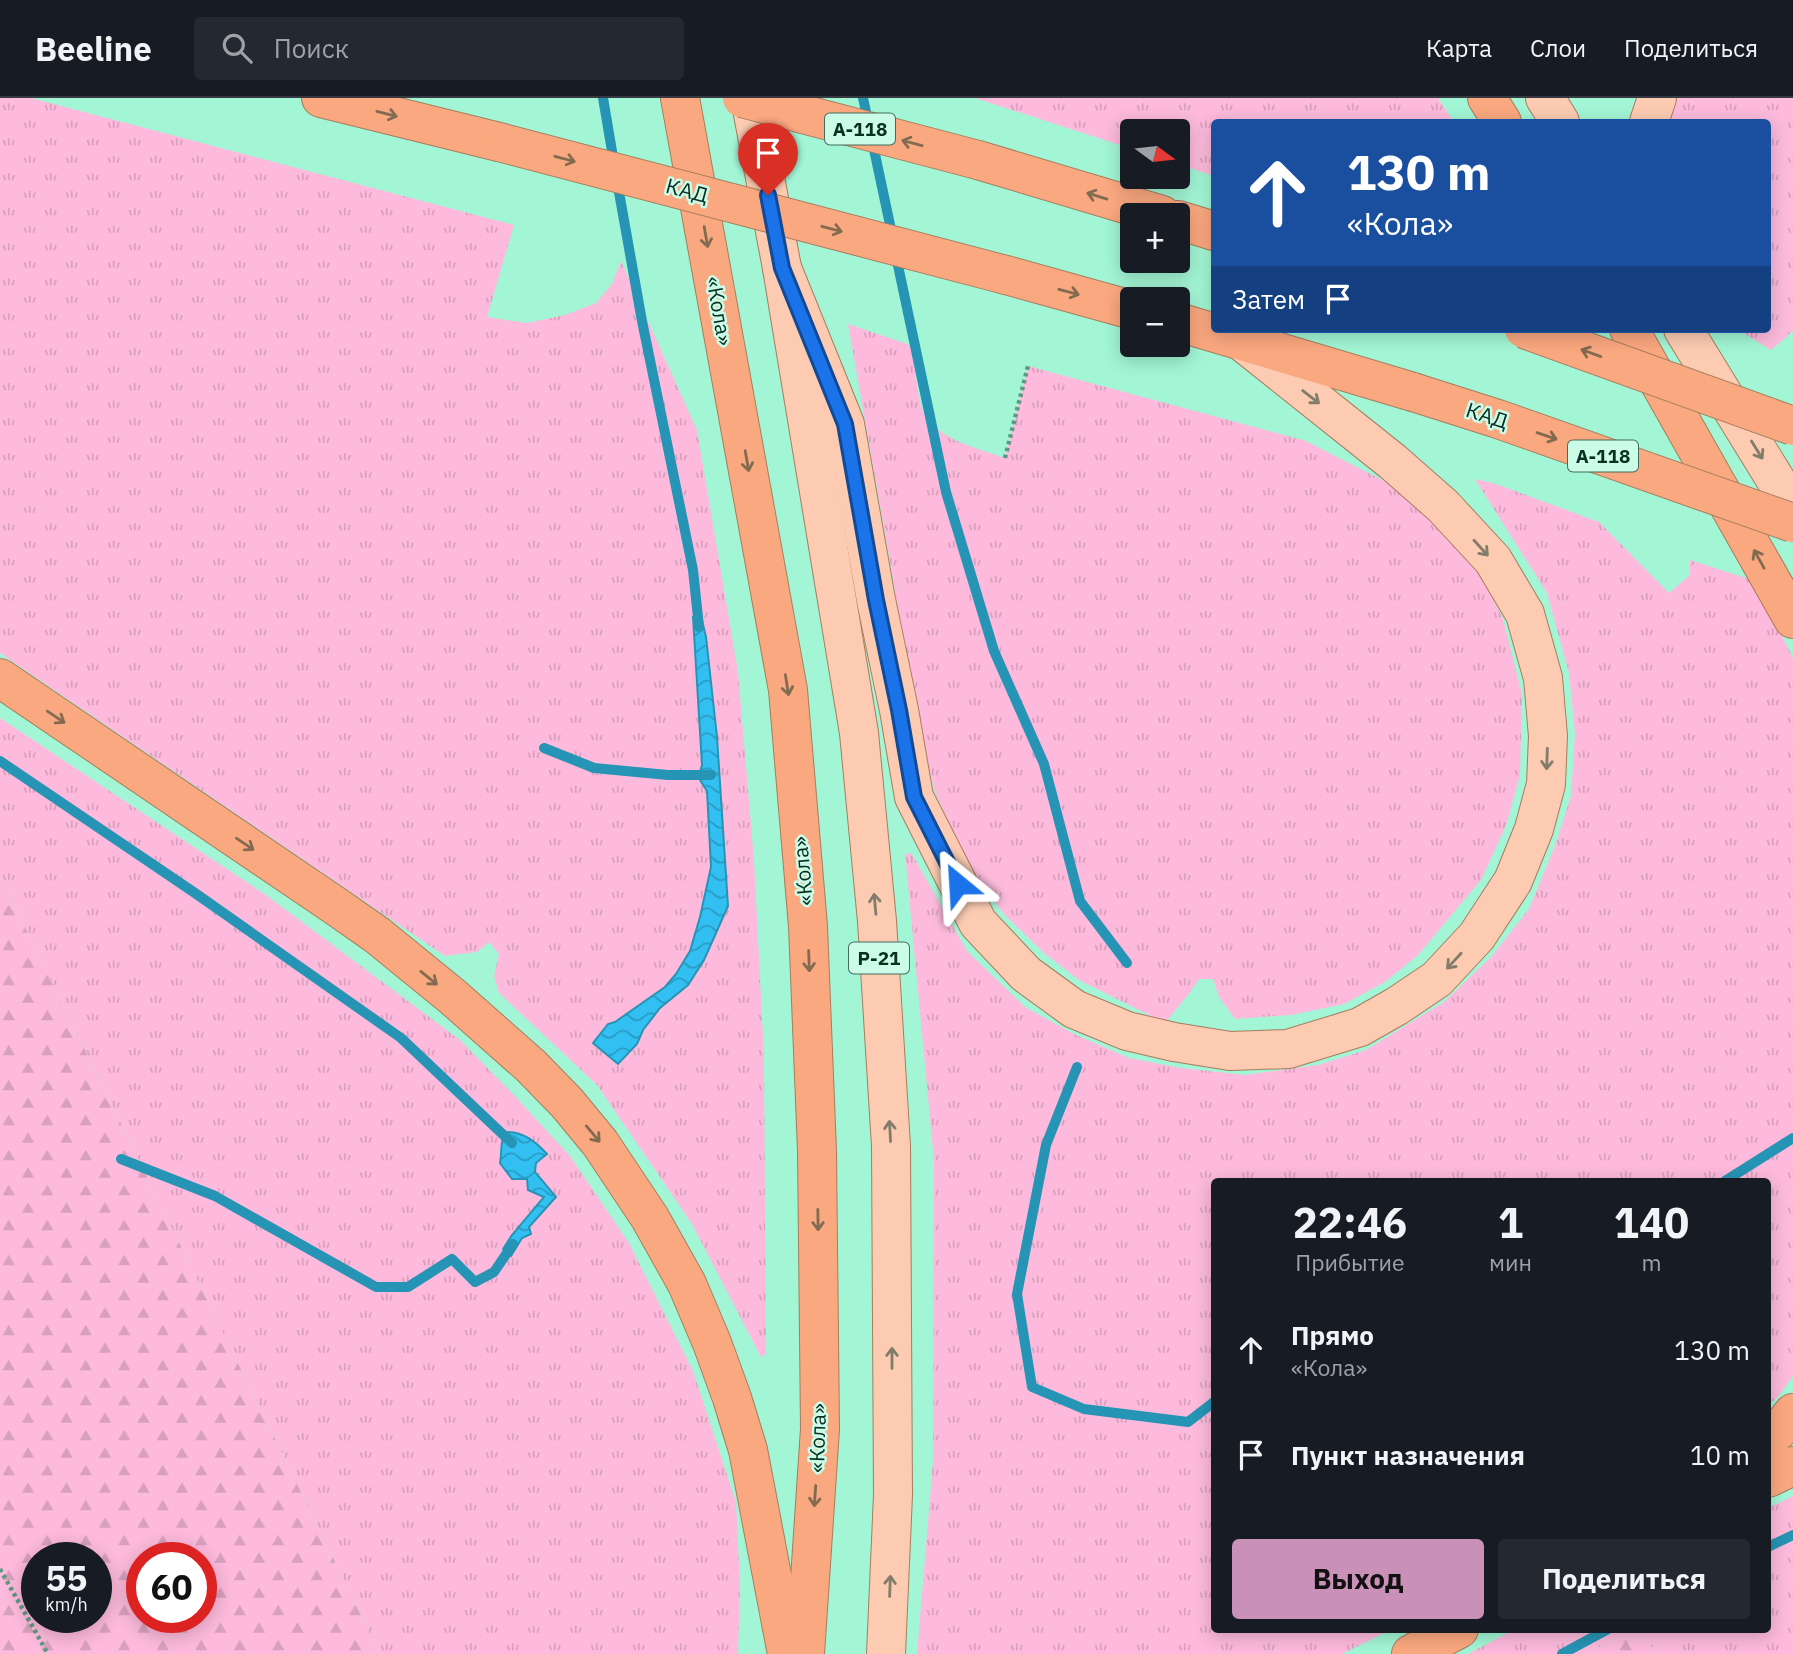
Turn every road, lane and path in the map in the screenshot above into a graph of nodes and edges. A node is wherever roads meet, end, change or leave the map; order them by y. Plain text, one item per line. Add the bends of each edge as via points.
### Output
1 (321, 98) edge
2 (680, 98) edge
3 (743, 98) edge
4 (750, 98) edge
5 (1487, 98) edge
6 (1545, 98) edge
7 (1657, 98) edge
8 (1501, 119) edge
9 (1558, 119) edge
10 (1650, 119) edge
11 (1122, 203) edge
12 (1190, 224) edge
13 (1211, 230) edge
14 (782, 268) junction
15 (1120, 307) edge
16 (1190, 325) edge
17 (1211, 331) edge
18 (1217, 333) edge
19 (1535, 333) edge
20 (1631, 333) edge
21 (1685, 333) edge
22 (1692, 333) edge
23 (1239, 339) junction
24 (1028, 366) dead end
25 (1707, 369) junction
26 (1793, 426) edge
27 (1005, 458) dead end
28 (1793, 508) edge
29 (1793, 523) edge
30 (1793, 619) edge
31 (0, 678) edge
32 (1793, 1413) edge
33 (1771, 1436) edge
34 (1793, 1466) edge
35 (1771, 1477) edge
36 (0, 1569) edge
37 (1451, 1633) edge
38 (48, 1654) edge
39 (787, 1654) edge
40 (805, 1654) edge
41 (886, 1654) edge
42 (1411, 1654) edge

1 -> 15 highway, КАД, bridge
2 -> 40 highway, «Кола» via 788,690 808,926 817,1151 820,1429
11 -> 3 highway, А-118, bridge
4 - 14 main road, Р-21
5 - 8 highway
6 - 9 main road
7 - 10 main road
12 - 13 highway
23 -> 14 main road via 1393,462 1443,506 1493,560 1525,614 1543,678 1548,736 1546,784 1513,881 1477,936 1437,979 1360,1027 1288,1049 1230,1051 1127,1031 1074,1009 1026,974 978,923 914,797 845,424
41 -> 14 main road, Р-21 via 893,1495 891,1146 877,922 859,733
16 - 17 highway, КАД / А-118
18 - 23 highway, КАД / А-118
26 -> 19 highway, bridge
30 -> 20 highway
21 - 25 main road
22 - 25 main road
23 -> 29 highway, КАД / А-118, bridge via 1498,419
24 - 27 path
25 -> 28 main road
31 -> 39 highway via 377,935 531,1066 600,1143 687,1284 724,1376 748,1450
32 - 33 highway
34 - 35 highway
36 - 38 path
37 - 42 highway

